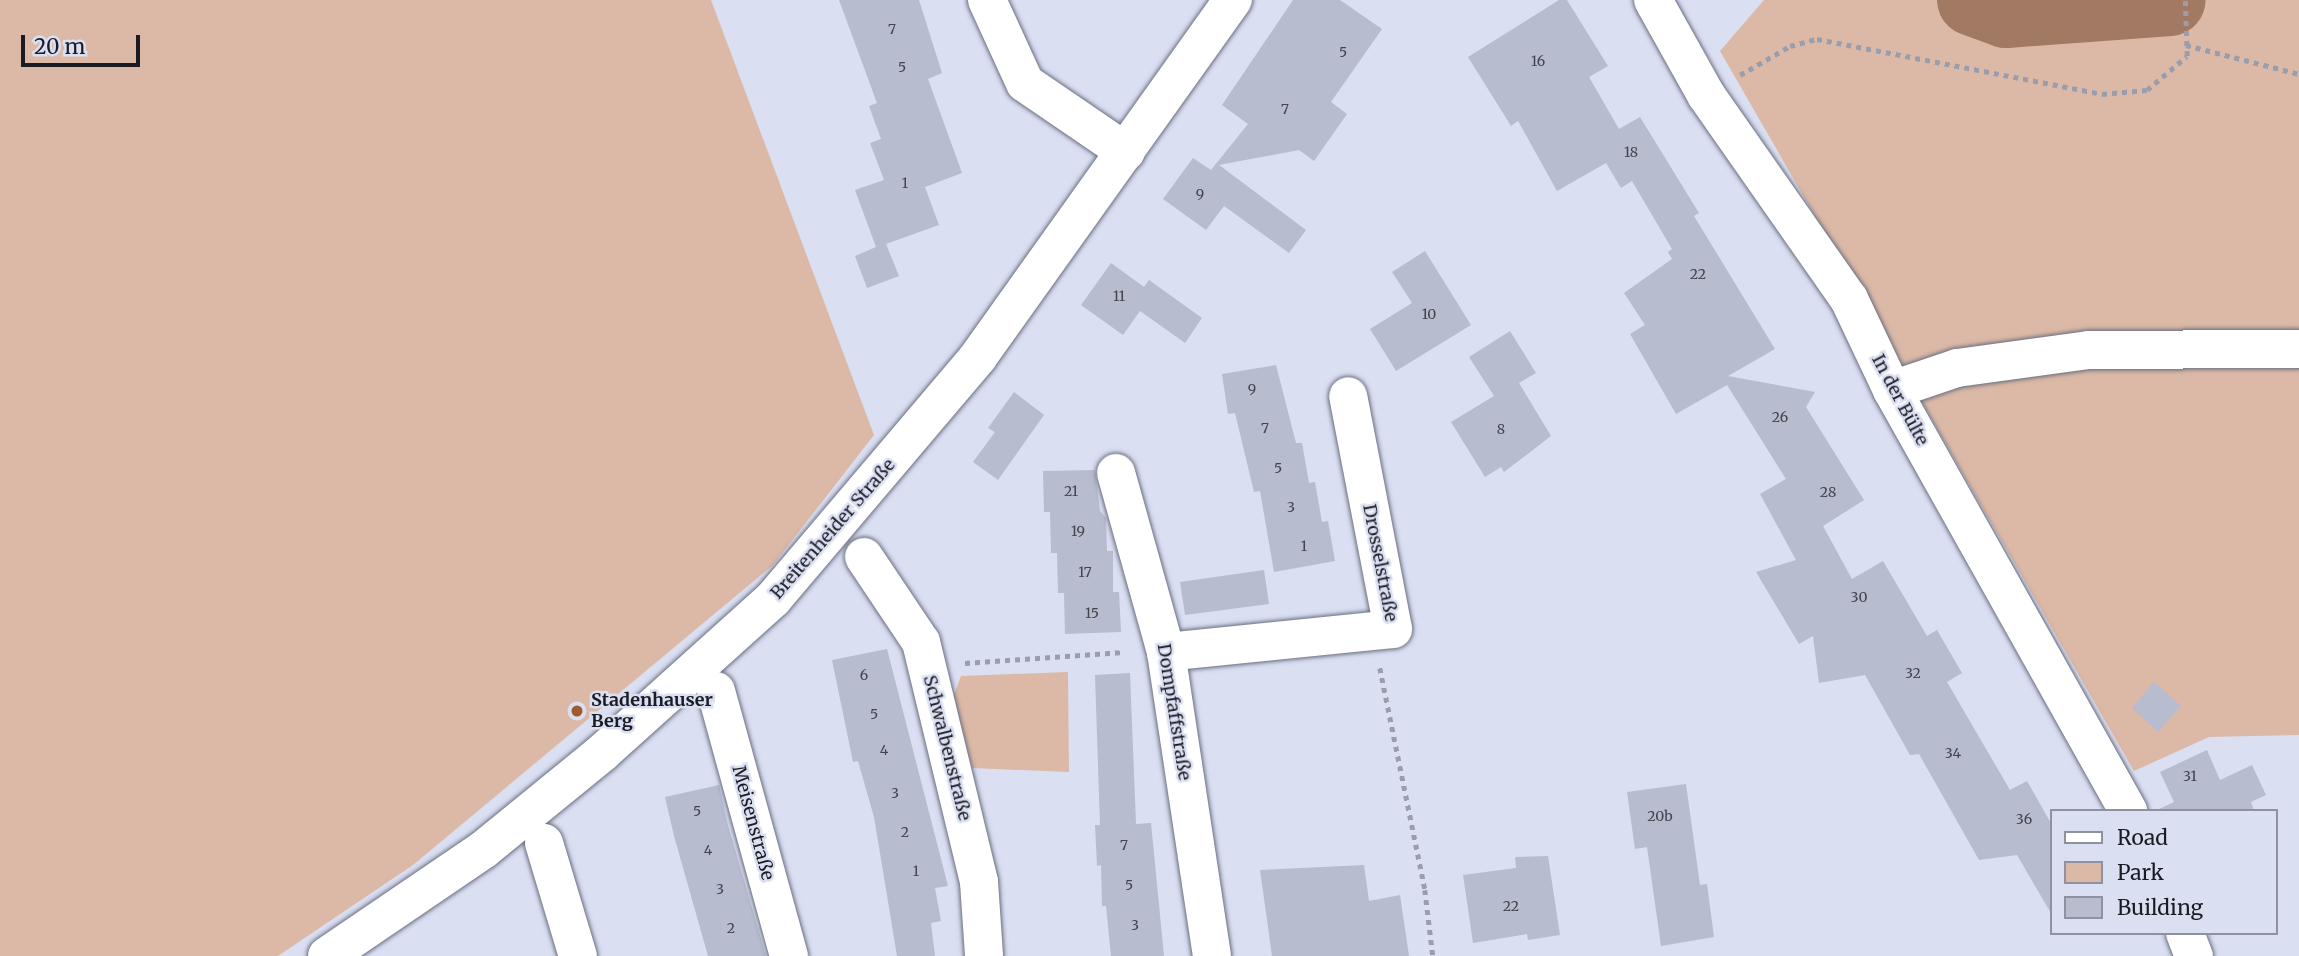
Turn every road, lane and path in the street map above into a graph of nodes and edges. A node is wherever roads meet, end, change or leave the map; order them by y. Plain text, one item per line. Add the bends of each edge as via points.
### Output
1 (987, 0) edge
2 (1233, 0) edge
3 (1653, 0) edge
4 (2185, 0) edge
5 (2186, 46) junction
6 (2299, 74) edge
7 (1706, 95) junction
8 (1126, 152) junction
9 (2299, 349) edge
10 (1892, 390) junction
11 (1348, 396) dead end
12 (1116, 473) dead end
13 (863, 557) dead end
14 (1374, 631) junction
15 (1166, 650) junction
16 (926, 665) junction
17 (716, 691) dead end
18 (2127, 809) edge
19 (544, 843) dead end
20 (2186, 935) edge
21 (327, 956) edge
22 (578, 956) edge
23 (789, 956) edge
24 (984, 956) edge
25 (1212, 956) edge
26 (1433, 956) edge
27 (2194, 956) edge

1 - 8 street via 1025,83
2 - 8 street, Breitenheider Straße
3 - 7 street, In der Bülte
4 - 5 path
5 - 6 path
5 - 7 path via 2187,56 2147,90 2102,94 1817,39 1790,46
7 - 10 street, In der Bülte via 1849,299
8 - 21 street, Breitenheider Straße via 978,357 773,598 602,752 483,850
9 - 10 street via 2089,350 1957,368
10 - 18 street, In der Bülte
11 - 14 street, Drosselstraße via 1394,629
12 - 15 street, Dompfaffstraße
13 - 16 street, Schwalbenstraße via 921,642
14 - 15 street, Drosselstraße
14 - 26 path via 1425,890
15 - 16 path
15 - 25 street, Dompfaffstraße
16 - 24 street, Schwalbenstraße via 979,882
17 - 23 street, Meisenstraße
19 - 22 street
20 - 27 street

